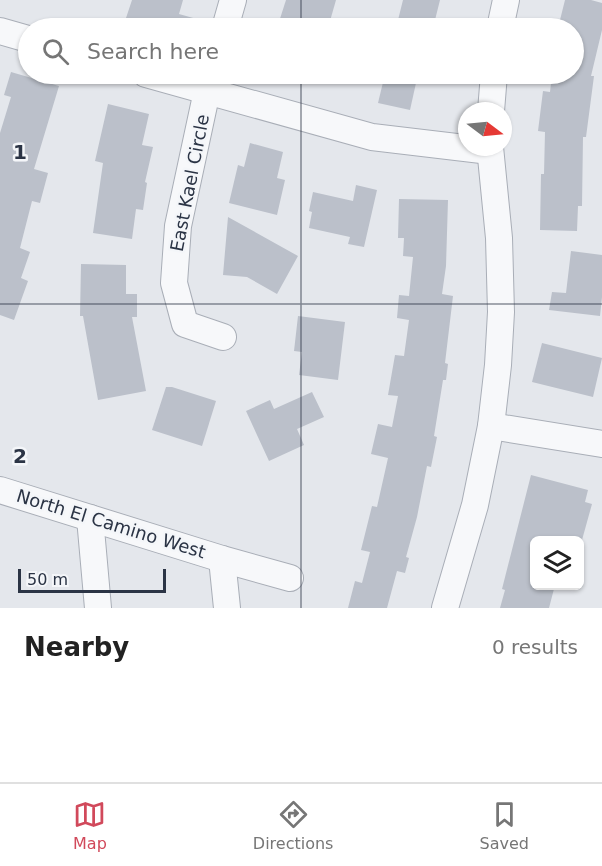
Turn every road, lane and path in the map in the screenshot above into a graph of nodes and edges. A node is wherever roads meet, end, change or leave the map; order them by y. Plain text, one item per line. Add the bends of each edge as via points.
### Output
1 (233, 0) edge
2 (506, 0) edge
3 (228, 18) edge
4 (502, 18) edge
5 (0, 31) edge
6 (18, 36) edge
7 (210, 84) edge
8 (216, 84) edge
9 (493, 84) edge
10 (492, 102) edge
11 (458, 146) edge
12 (491, 156) edge
13 (223, 337) dead end
14 (491, 426) junction
15 (602, 444) edge
16 (0, 490) edge
17 (90, 518) junction
18 (222, 559) junction
19 (290, 578) dead end
20 (98, 608) edge
21 (227, 608) edge
22 (445, 608) edge

1 - 3 street
2 - 4 street
5 - 6 street
7 - 13 street, East Kael Circle via 178,226 174,283 185,324
8 - 11 street via 372,137
9 - 10 street
12 - 14 street via 501,312
14 - 15 street
14 - 22 street via 475,505
16 - 17 street, North El Camino West
17 - 18 street, North El Camino West
17 - 20 street
18 - 19 street, North El Camino West
18 - 21 street

